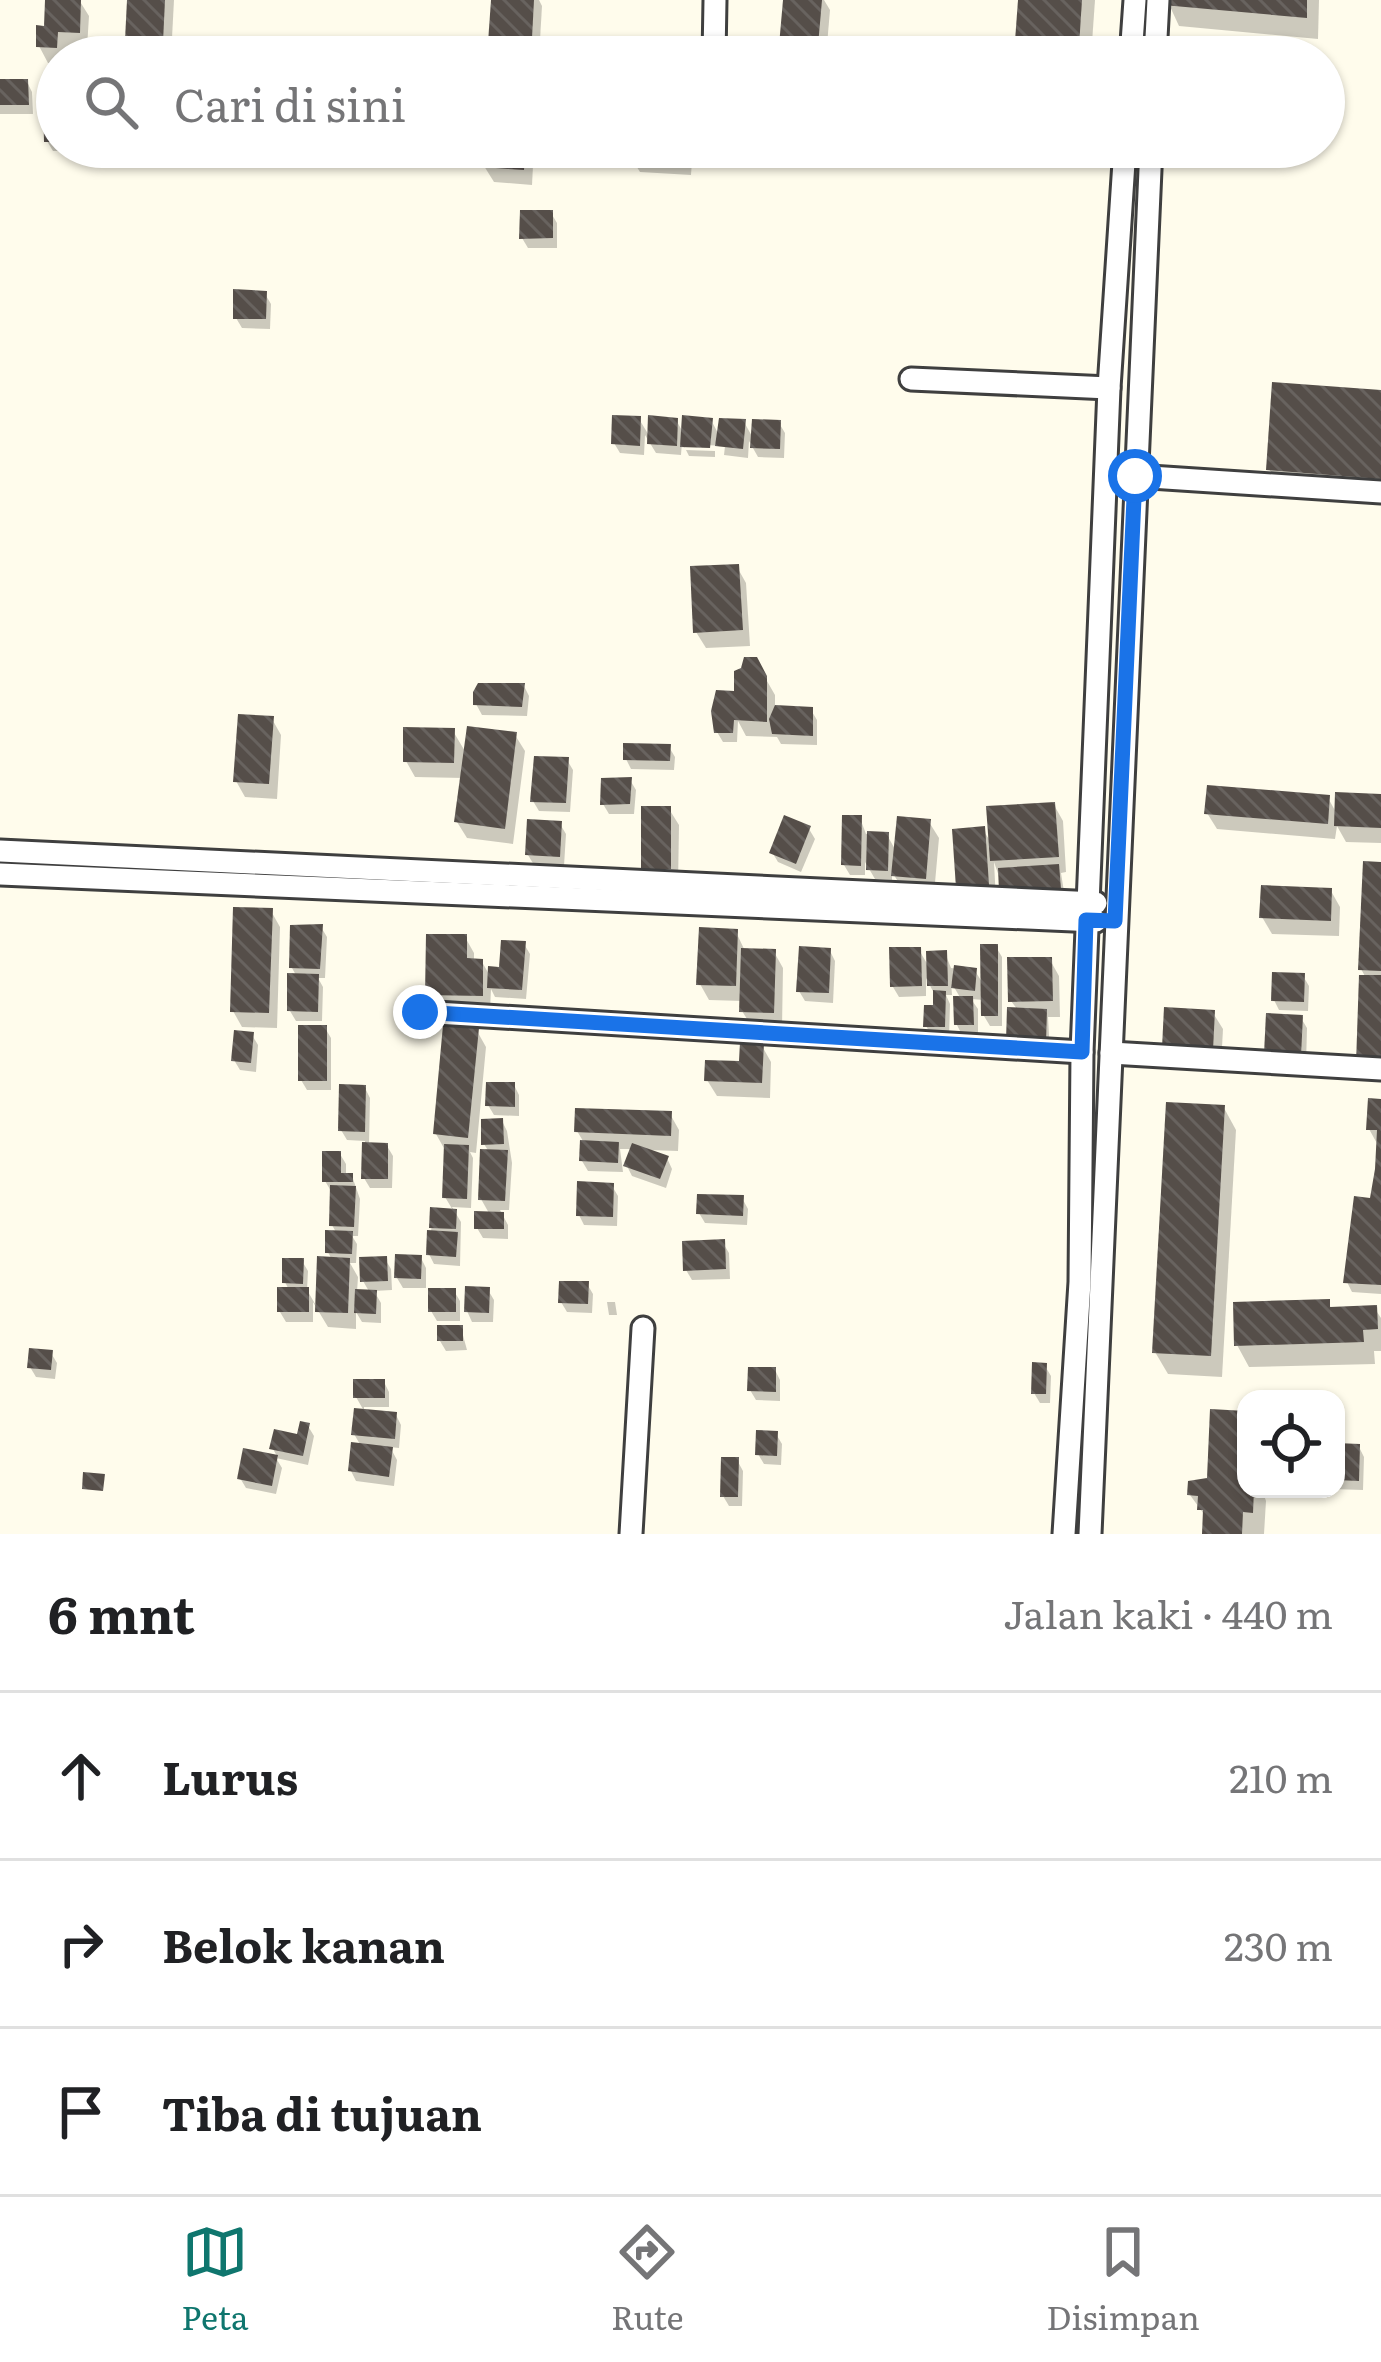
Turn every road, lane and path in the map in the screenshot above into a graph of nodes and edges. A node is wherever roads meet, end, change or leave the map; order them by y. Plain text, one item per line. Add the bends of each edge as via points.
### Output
1 (716, 0) edge
2 (1135, 0) edge
3 (1158, 0) edge
4 (715, 36) edge
5 (1132, 36) edge
6 (1156, 36) edge
7 (1124, 168) edge
8 (1150, 168) edge
9 (911, 379) dead end
10 (1109, 388) junction
11 (1135, 476) junction
12 (1381, 492) edge
13 (0, 851) edge
14 (0, 874) edge
15 (390, 880) junction
16 (1087, 912) junction
17 (1115, 912) junction
18 (420, 1012) dead end
19 (1082, 1052) junction
20 (1111, 1053) junction
21 (1381, 1069) edge
22 (1080, 1282) junction
23 (1103, 1283) junction
24 (644, 1328) dead end
25 (631, 1534) edge
26 (1064, 1534) edge
27 (1090, 1534) edge

1 - 4 street
2 - 5 street
3 - 6 street
7 - 10 street
8 - 11 street
9 - 10 street
10 - 16 street
11 - 12 street
11 - 17 street
13 - 15 street
14 - 15 street
15 - 16 street
16 - 17 street
16 - 19 street
17 - 20 street
18 - 19 street
19 - 22 street
20 - 21 street
20 - 23 street
22 - 23 street
22 - 26 street
23 - 27 street
24 - 25 street

